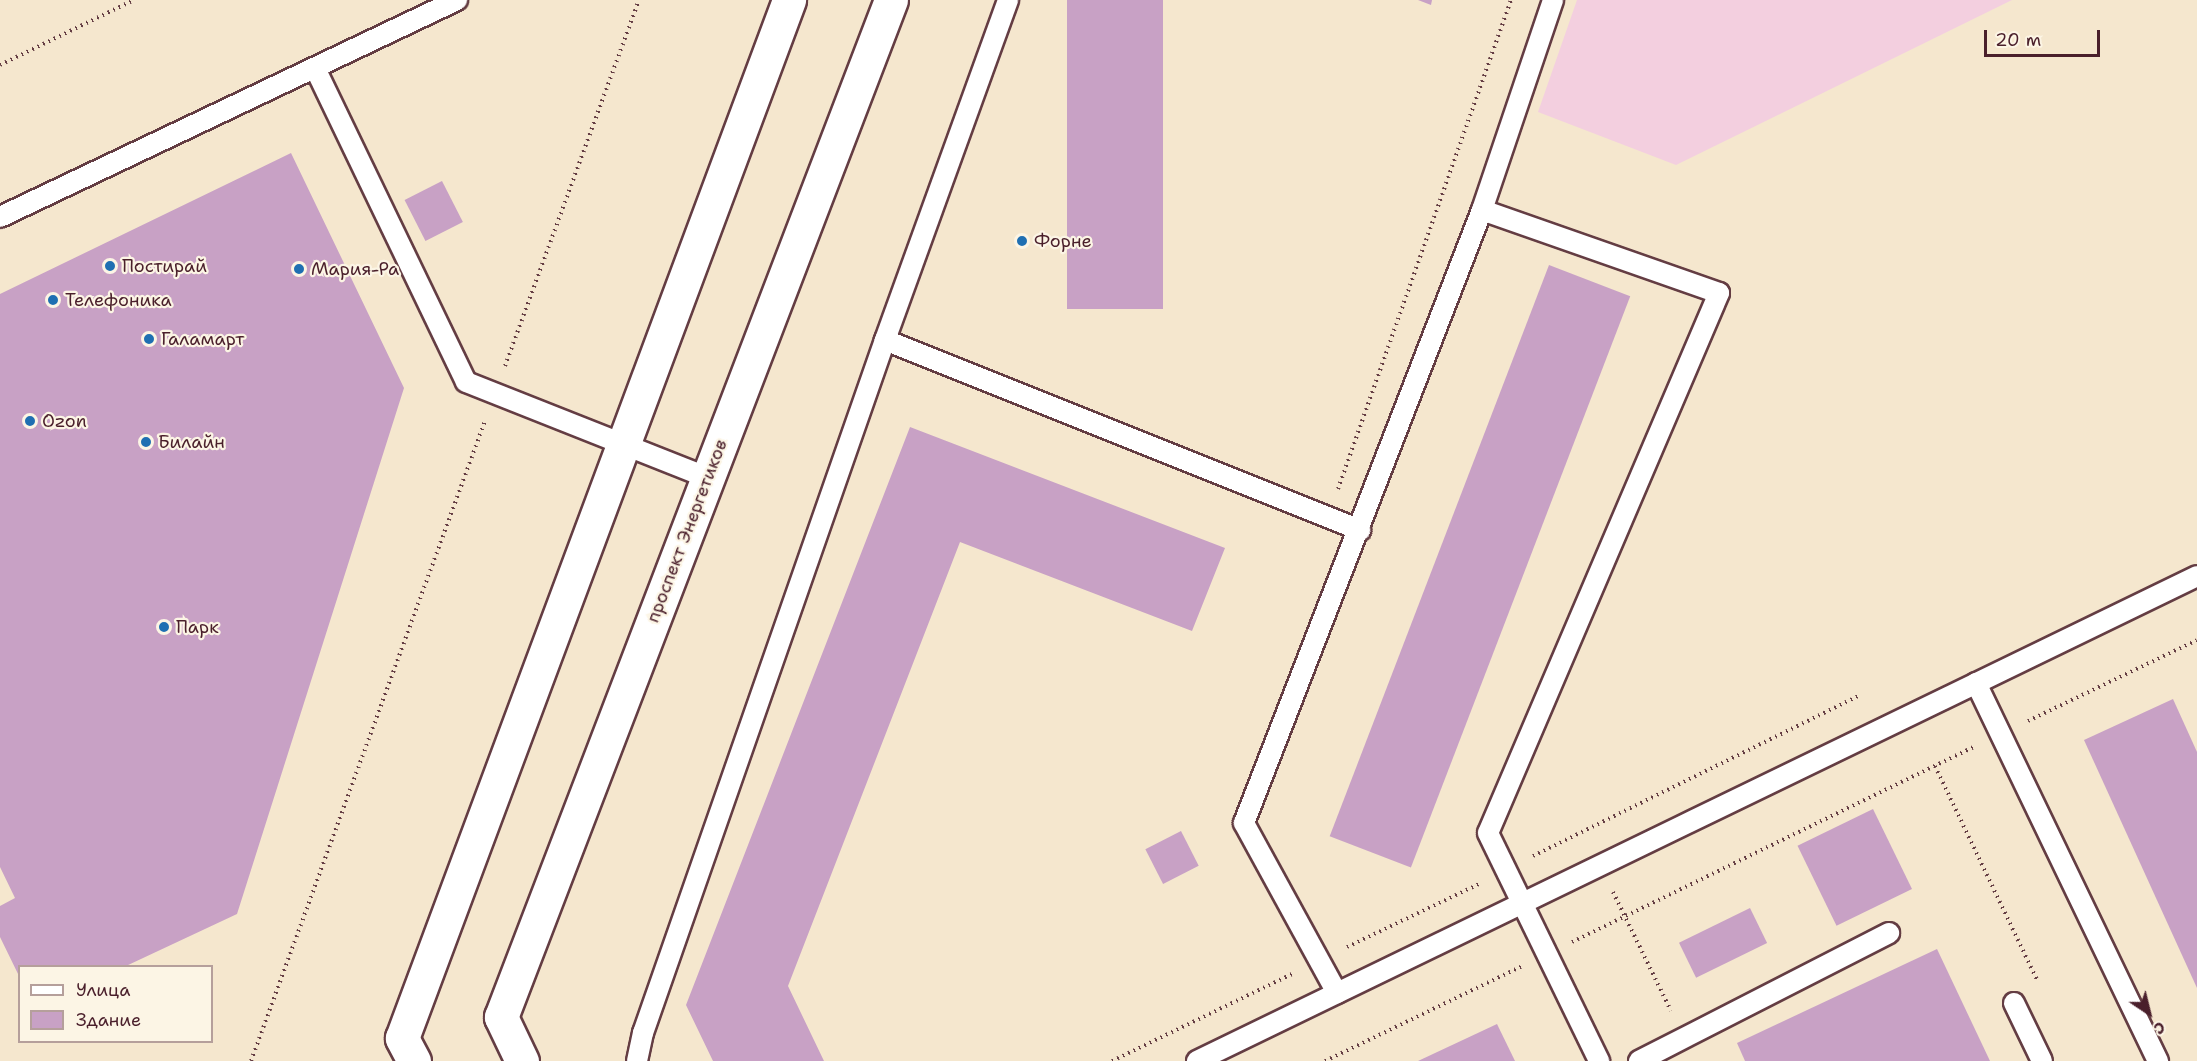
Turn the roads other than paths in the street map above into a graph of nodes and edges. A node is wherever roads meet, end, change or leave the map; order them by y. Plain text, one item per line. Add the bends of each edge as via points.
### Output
1 (457, 0) edge
2 (789, 0) edge
3 (891, 0) edge
4 (1008, 0) edge
5 (1552, 0) edge
6 (315, 68) junction
7 (1482, 210) junction
8 (0, 217) edge
9 (885, 340) junction
10 (624, 444) junction
11 (708, 478) junction
12 (1360, 530) junction
13 (2197, 576) edge
14 (1976, 683) junction
15 (1520, 904) junction
16 (1889, 933) dead end
17 (1337, 993) junction
18 (2014, 1003) dead end
19 (414, 1061) edge
20 (522, 1061) edge
21 (637, 1061) edge
22 (1197, 1061) edge
23 (1599, 1061) edge
24 (1639, 1061) edge
25 (2042, 1061) edge
26 (2157, 1061) edge

1 - 6 lane
2 - 10 street
3 - 11 street, проспект Энергетиков
4 - 9 lane
5 - 7 lane
6 - 8 lane
6 - 10 lane via 466,382
7 - 12 lane
7 - 15 lane via 1719,293 1488,833
9 - 12 lane
9 - 21 lane via 643,1033
10 - 11 lane
10 - 19 street via 402,1038
11 - 20 street, проспект Энергетиков via 501,1017
12 - 17 lane via 1244,823
13 - 14 lane
14 - 15 lane
14 - 26 lane
15 - 17 lane
15 - 23 lane
16 - 24 lane
17 - 22 lane
18 - 25 lane

